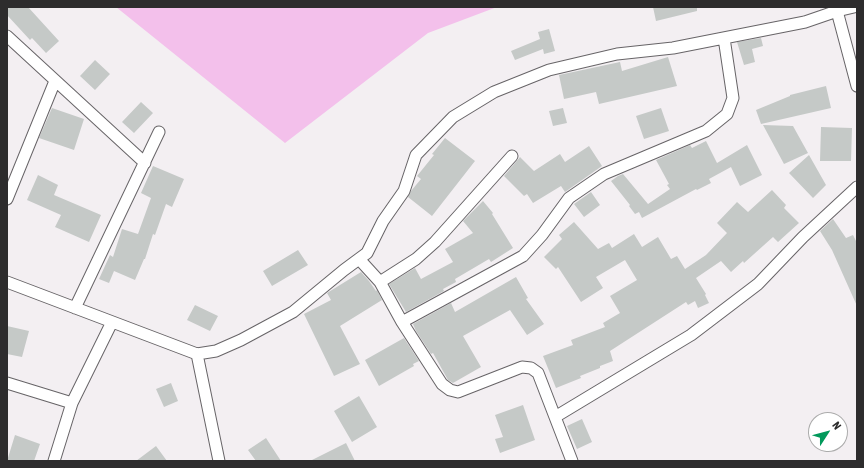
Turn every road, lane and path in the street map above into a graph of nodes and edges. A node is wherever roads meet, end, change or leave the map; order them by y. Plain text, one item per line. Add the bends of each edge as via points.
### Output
1 (854, 7) edge
2 (837, 11) junction
3 (7, 36) edge
4 (724, 38) junction
5 (55, 82) junction
6 (857, 86) edge
7 (159, 132) dead end
8 (512, 156) dead end
9 (145, 163) junction
10 (857, 187) edge
11 (7, 199) edge
12 (359, 259) junction
13 (7, 282) edge
14 (380, 282) junction
15 (75, 308) junction
16 (112, 322) junction
17 (402, 322) junction
18 (197, 354) junction
19 (7, 384) edge
20 (72, 403) junction
21 (554, 416) junction
22 (54, 461) edge
23 (219, 461) edge
24 (572, 461) edge

1 - 2 street
2 - 4 street via 805,22
2 - 6 street
3 - 5 street
4 - 12 street via 674,48 617,54 549,70 480,100 453,117 416,155 404,190 383,221 368,253
4 - 17 street via 733,98 727,114 706,130 604,174 569,198 523,256
5 - 9 street
5 - 11 street
7 - 9 street
8 - 14 street via 435,242 416,259
9 - 15 street
10 - 21 street via 803,237 758,284 697,331
12 - 14 street
12 - 18 street via 293,312 216,351
13 - 15 street
14 - 17 street
15 - 16 street
16 - 18 street
16 - 20 street
17 - 21 street via 442,384 450,390 458,392 522,366 531,368 538,373
18 - 23 street
19 - 20 street
20 - 22 street
21 - 24 street

